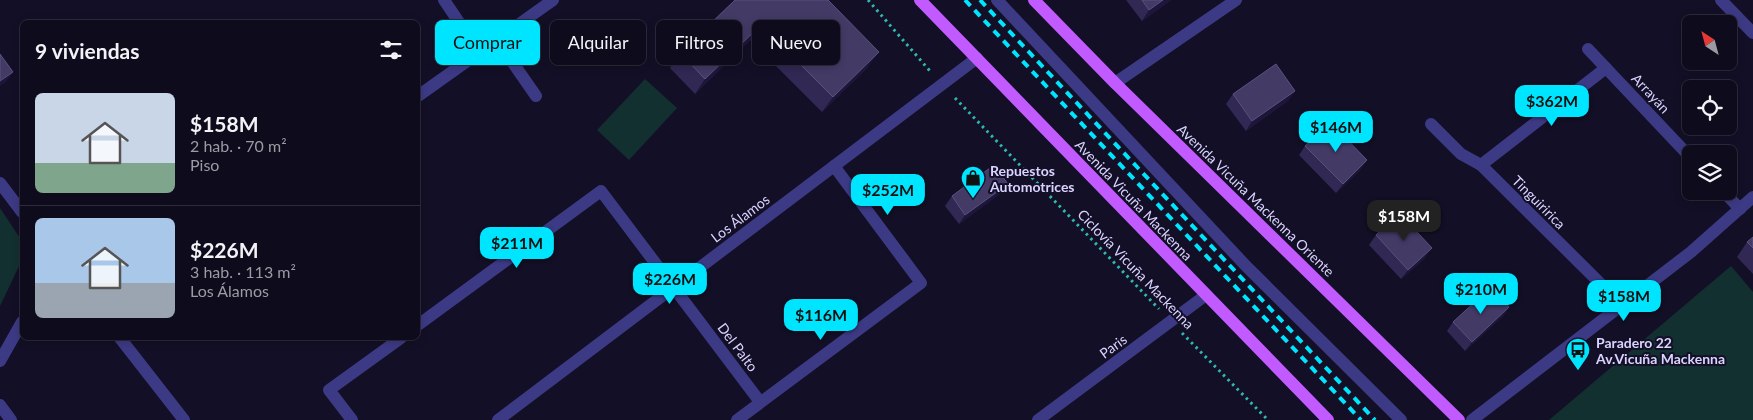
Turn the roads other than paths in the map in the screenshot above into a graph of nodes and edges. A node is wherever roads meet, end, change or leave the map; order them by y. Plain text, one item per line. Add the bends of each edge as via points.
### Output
1 (444, 0) edge
2 (553, 0) edge
3 (920, 0) edge
4 (997, 0) edge
5 (1034, 0) edge
6 (1236, 0) edge
7 (1721, 0) edge
8 (457, 20) edge
9 (525, 20) edge
10 (1753, 33) edge
11 (1588, 49) dead end
12 (976, 58) junction
13 (461, 65) edge
14 (514, 65) edge
15 (1606, 68) junction
16 (1115, 83) junction
17 (420, 95) edge
18 (536, 96) dead end
19 (1431, 124) dead end
20 (1682, 148) edge
21 (1481, 165) junction
22 (834, 166) junction
23 (0, 183) edge
24 (1753, 197) edge
25 (1732, 200) edge
26 (20, 209) edge
27 (1740, 209) junction
28 (674, 287) junction
29 (1206, 295) junction
30 (1623, 306) junction
31 (420, 324) edge
32 (20, 326) edge
33 (122, 340) edge
34 (398, 340) edge
35 (0, 362) edge
36 (760, 402) junction
37 (0, 405) edge
38 (11, 420) edge
39 (184, 420) edge
40 (352, 420) edge
41 (498, 420) edge
42 (736, 420) edge
43 (1038, 420) edge
44 (1328, 420) edge
45 (1401, 420) edge
46 (1460, 420) edge
47 (1472, 420) edge

1 - 8 street
2 - 9 street
3 - 12 main road, Avenida Vicuña Mackenna
4 - 45 street via 1246,266
5 - 16 main road, Avenida Vicuña Mackenna Oriente
6 - 16 street
7 - 10 street
11 - 15 street, Arrayán
12 - 22 street, Los Álamos
12 - 29 main road, Avenida Vicuña Mackenna
13 - 17 street
14 - 18 street
15 - 20 street, Arrayán
15 - 21 street
16 - 46 main road, Avenida Vicuña Mackenna Oriente
19 - 21 street, Tinguiririca via 1461,154
21 - 30 street, Tinguiririca
22 - 28 street, Los Álamos
22 - 36 street via 921,283
23 - 26 street
24 - 27 street
25 - 27 street
27 - 30 street
28 - 31 street, Del Palto via 601,191
28 - 36 street, Del Palto
28 - 41 street, Los Álamos
29 - 43 street, Paris
29 - 44 main road, Avenida Vicuña Mackenna
30 - 47 street
32 - 35 street
33 - 39 street
34 - 40 street via 329,390
36 - 42 street
37 - 38 street

